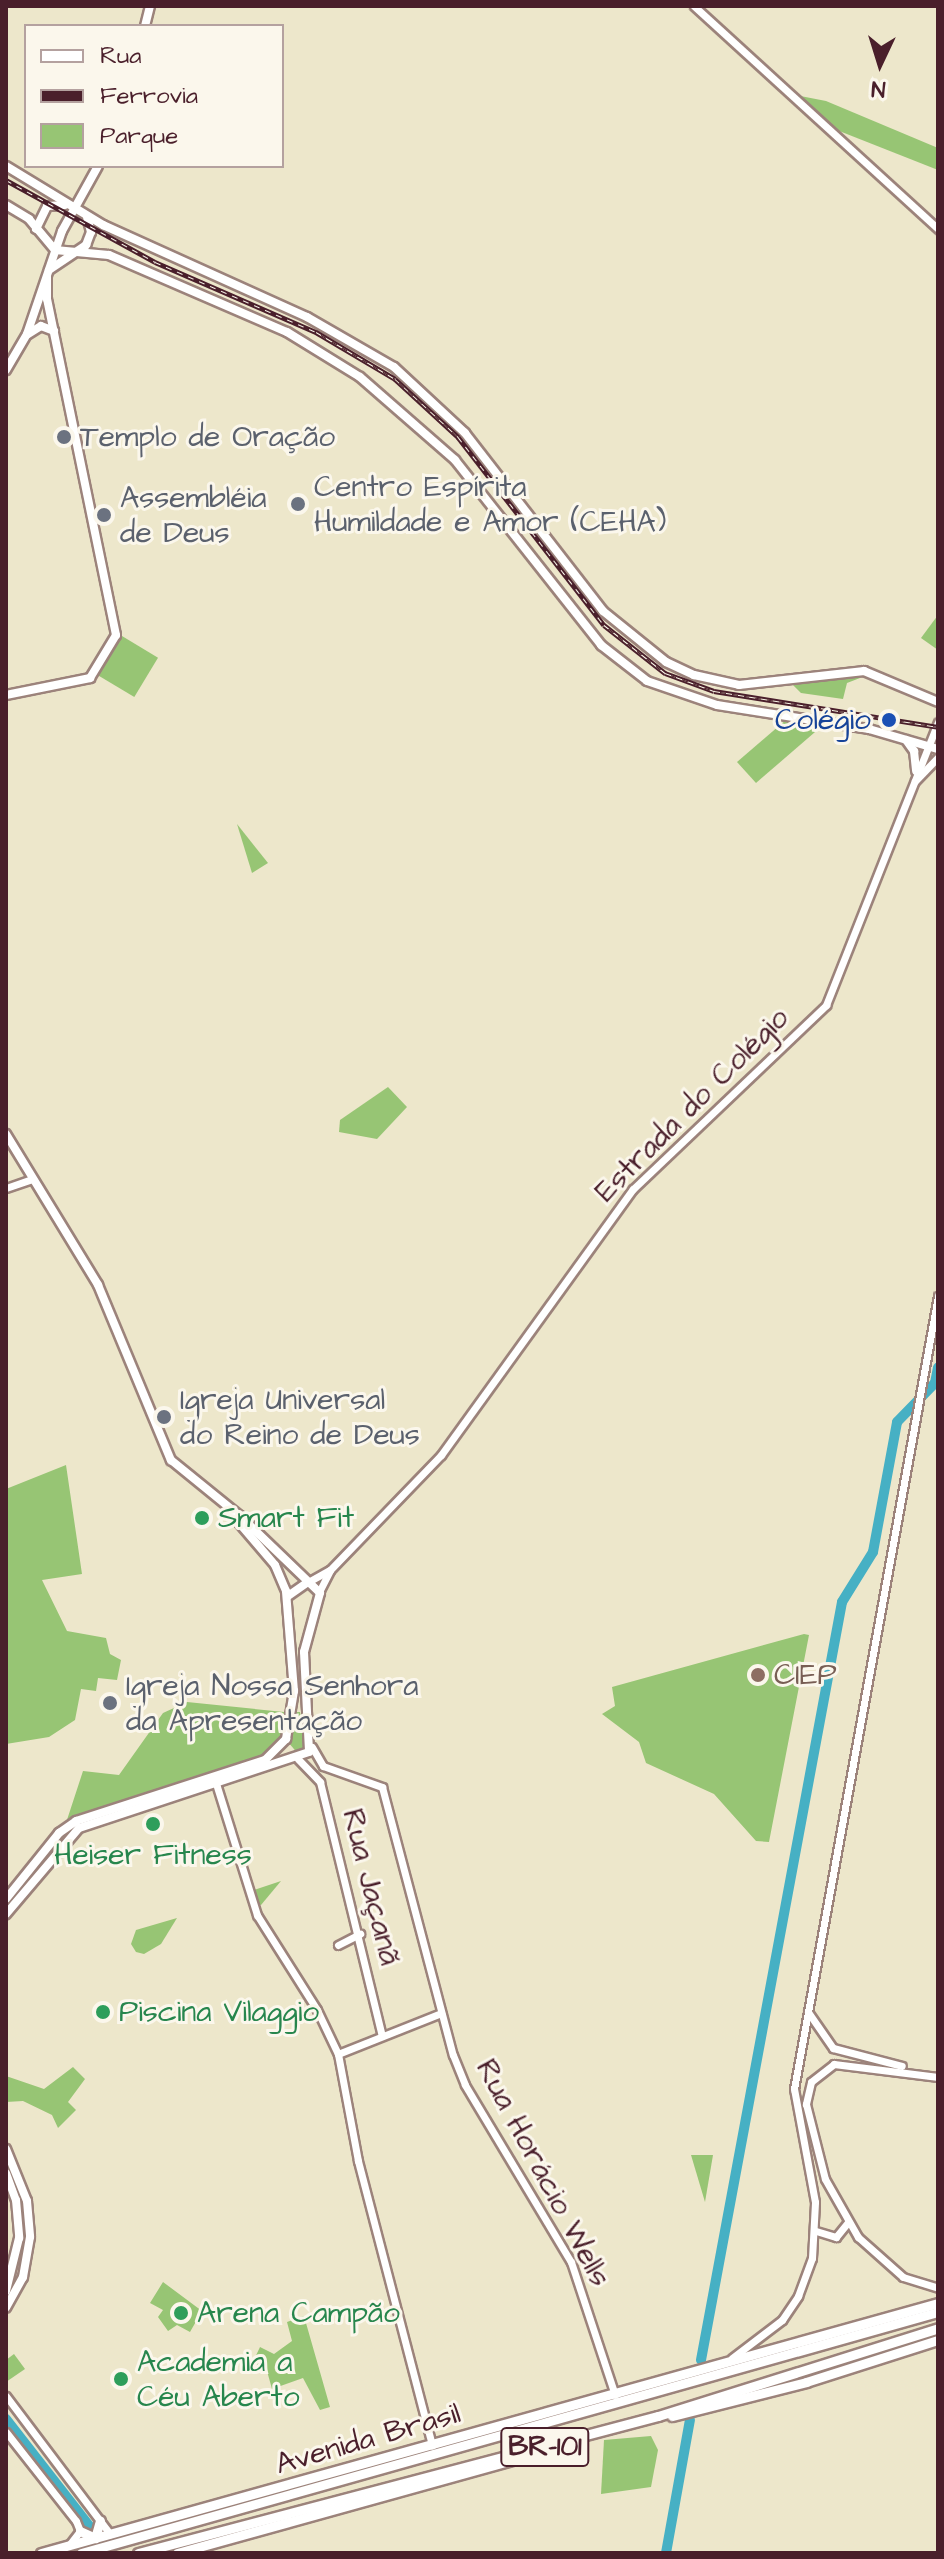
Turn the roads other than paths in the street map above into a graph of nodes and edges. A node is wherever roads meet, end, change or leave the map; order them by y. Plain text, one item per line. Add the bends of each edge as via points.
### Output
1 (694, 6) edge
2 (6, 166) edge
3 (97, 168) edge
4 (6, 205) edge
5 (72, 207) junction
6 (87, 216) junction
7 (36, 229) junction
8 (938, 229) edge
9 (55, 250) junction
10 (78, 253) junction
11 (48, 273) junction
12 (40, 295) junction
13 (51, 329) junction
14 (27, 334) junction
15 (6, 370) edge
16 (6, 695) edge
17 (938, 702) edge
18 (938, 722) edge
19 (902, 737) junction
20 (926, 744) junction
21 (938, 749) edge
22 (938, 757) edge
23 (916, 771) junction
24 (910, 790) junction
25 (6, 1134) edge
26 (32, 1179) junction
27 (6, 1188) edge
28 (938, 1297) edge
29 (228, 1510) junction
30 (246, 1533) junction
31 (263, 1538) junction
32 (330, 1570) junction
33 (308, 1582) junction
34 (320, 1590) junction
35 (288, 1596) junction
36 (286, 1739) junction
37 (312, 1747) junction
38 (298, 1759) junction
39 (323, 1766) junction
40 (316, 1773) junction
41 (335, 1773) junction
42 (215, 1780) junction
43 (320, 1782) junction
44 (6, 1899) edge
45 (6, 1914) edge
46 (360, 1934) junction
47 (338, 1945) dead end
48 (807, 2010) junction
49 (441, 2013) junction
50 (382, 2036) junction
51 (338, 2054) junction
52 (916, 2072) junction
53 (938, 2077) edge
54 (6, 2149) edge
55 (6, 2173) edge
56 (835, 2198) junction
57 (815, 2202) junction
58 (848, 2222) junction
59 (816, 2231) junction
60 (938, 2288) edge
61 (6, 2291) edge
62 (938, 2303) edge
63 (6, 2308) edge
64 (938, 2312) edge
65 (938, 2328) edge
66 (938, 2340) edge
67 (717, 2367) junction
68 (6, 2396) edge
69 (615, 2396) junction
70 (6, 2432) edge
71 (432, 2446) junction
72 (475, 2446) junction
73 (359, 2466) junction
74 (307, 2518) junction
75 (100, 2521) junction
76 (81, 2532) junction
77 (110, 2534) junction
78 (95, 2538) junction
79 (70, 2545) junction
80 (142, 2552) edge
81 (41, 2553) edge
82 (81, 2553) edge
83 (177, 2553) edge

1 - 8 street
2 - 5 main road
3 - 5 main road
4 - 7 main road
5 - 6 main road
5 - 7 main road via 47,206
5 - 9 main road
6 - 10 main road via 91,232
6 - 17 main road via 328,328 394,367 465,433 603,611 666,662 730,685 843,670 870,672
7 - 9 main road
9 - 10 main road
9 - 11 main road
10 - 11 main road
10 - 19 main road via 109,255 287,332 360,377 455,460 601,645 647,681 717,705
11 - 12 main road
11 - 13 main road
12 - 13 main road
12 - 14 main road
13 - 14 main road
13 - 16 main road via 116,635 90,678
14 - 15 main road
18 - 20 street, Estrada do Colégio
19 - 20 main road
19 - 23 main road via 914,751
20 - 21 main road
20 - 23 street, Estrada do Colégio
22 - 24 street, Estrada do Colégio
23 - 24 street, Estrada do Colégio
24 - 32 street, Estrada do Colégio via 826,1005 633,1189 441,1455
25 - 26 main road
26 - 27 street
26 - 29 main road via 98,1285 163,1447 182,1471
28 - 48 street
29 - 30 main road
29 - 31 main road
30 - 31 main road
30 - 35 main road via 275,1565
31 - 33 main road
32 - 33 street, Estrada do Colégio
32 - 34 street, Estrada do Colégio
33 - 34 main road
33 - 35 main road
34 - 37 main road via 304,1652
35 - 36 main road via 294,1691
36 - 38 main road
36 - 42 main road via 272,1757
37 - 38 main road
37 - 39 street
38 - 40 street, Rua Jaçanã
38 - 42 main road
39 - 40 street
39 - 41 street
40 - 43 street, Rua Jaçanã
41 - 43 street
41 - 49 street, Rua Horácio Wells via 382,1787
42 - 44 main road via 76,1821 59,1833
42 - 45 main road via 74,1831
42 - 51 street via 257,1915 310,1998
43 - 46 street, Rua Jaçanã
46 - 47 street
46 - 50 street, Rua Jaçanã
48 - 52 street via 833,2048
48 - 57 street via 793,2100
49 - 50 street
49 - 69 street, Rua Horácio Wells via 465,2085 571,2262
50 - 51 street
51 - 71 street via 358,2161
52 - 53 street
52 - 56 street via 856,2063 826,2067 808,2093 809,2124
54 - 63 main road via 24,2190 30,2237 23,2277
55 - 61 main road via 16,2200 19,2238
56 - 57 street
56 - 58 street
57 - 59 street
58 - 59 street via 836,2237
58 - 60 street via 884,2265 914,2283
59 - 67 street via 808,2273 791,2308 759,2341
62 - 67 highway, Avenida Brasil / BR-101
64 - 72 highway, Avenida Brasil / BR-101 via 717,2379 524,2427
65 - 80 highway, Avenida Brasil / BR-101 via 658,2416
66 - 74 highway, Avenida Brasil / BR-101 via 806,2382
67 - 69 highway, Avenida Brasil / BR-101
68 - 75 street
69 - 71 highway, Avenida Brasil / BR-101
70 - 76 street
71 - 73 highway, Avenida Brasil / BR-101
72 - 73 highway
72 - 82 highway, Avenida Brasil / BR-101
73 - 77 highway, Avenida Brasil / BR-101
74 - 80 highway
74 - 83 highway, Avenida Brasil / BR-101
75 - 77 street
75 - 78 highway
76 - 78 highway
76 - 79 street
77 - 78 highway, Avenida Brasil / BR-101
78 - 79 highway, Avenida Brasil / BR-101
79 - 81 highway, Avenida Brasil / BR-101

